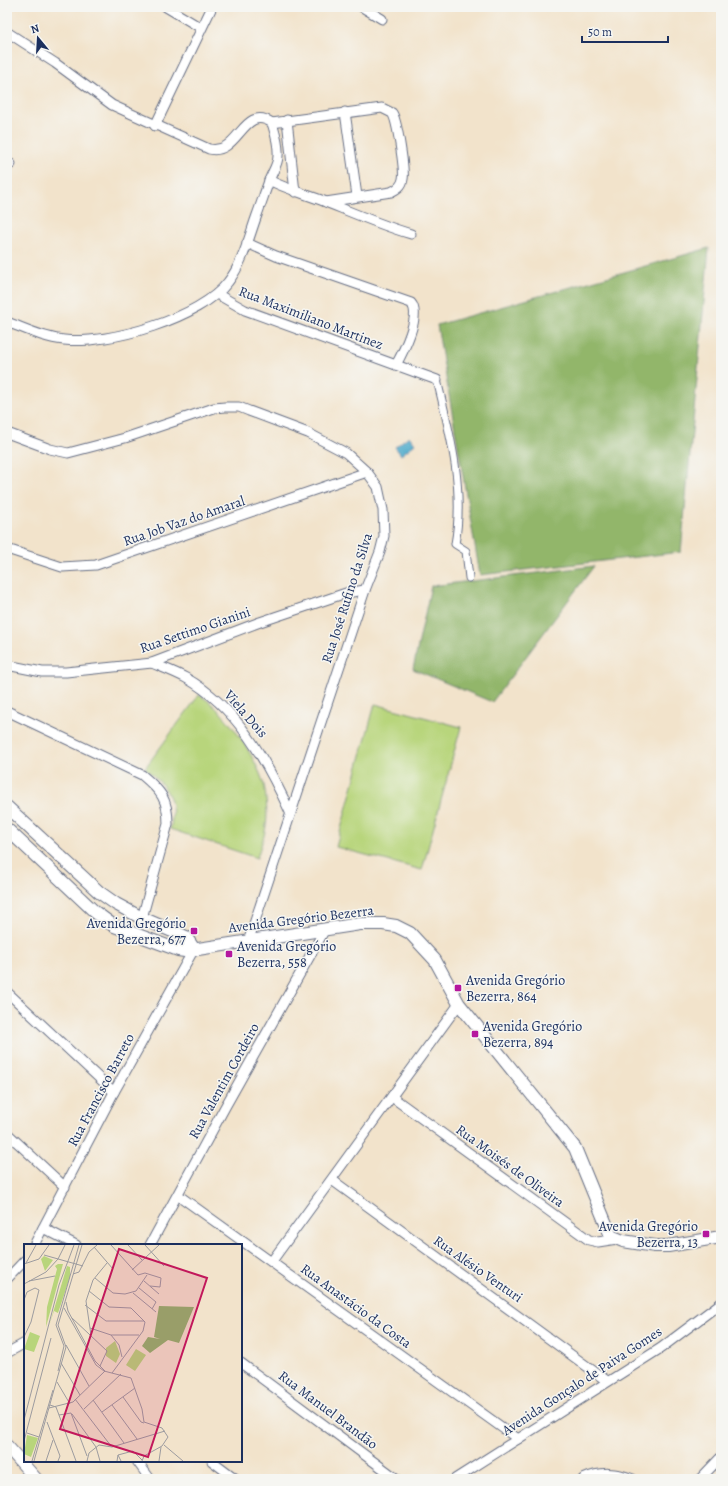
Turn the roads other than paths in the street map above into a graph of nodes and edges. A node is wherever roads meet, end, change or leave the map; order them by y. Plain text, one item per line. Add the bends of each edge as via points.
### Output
1 (166, 7) edge
2 (212, 7) edge
3 (362, 7) edge
4 (382, 19) dead end
5 (201, 28) junction
6 (7, 32) edge
7 (345, 112) junction
8 (287, 120) junction
9 (272, 123) junction
10 (155, 126) junction
11 (270, 180) junction
12 (295, 192) junction
13 (357, 196) junction
14 (326, 202) junction
15 (411, 234) dead end
16 (247, 243) junction
17 (217, 294) junction
18 (7, 322) edge
19 (396, 365) junction
20 (437, 380) joint
21 (7, 433) edge
22 (368, 472) junction
23 (7, 549) edge
24 (469, 578) dead end
25 (365, 590) junction
26 (152, 663) junction
27 (7, 665) edge
28 (7, 711) edge
29 (7, 807) edge
30 (290, 812) junction
31 (7, 829) edge
32 (142, 918) junction
33 (324, 931) junction
34 (248, 942) junction
35 (194, 949) junction
36 (7, 992) edge
37 (459, 1004) junction
38 (114, 1092) junction
39 (392, 1097) junction
40 (7, 1133) edge
41 (332, 1180) junction
42 (65, 1187) junction
43 (178, 1195) junction
44 (43, 1228) junction
45 (721, 1237) edge
46 (617, 1239) junction
47 (35, 1244) edge
48 (74, 1244) edge
49 (151, 1244) edge
50 (24, 1261) edge
51 (272, 1261) junction
52 (9, 1275) edge
53 (721, 1303) edge
54 (24, 1344) edge
55 (7, 1353) edge
56 (242, 1364) edge
57 (607, 1380) junction
58 (518, 1439) junction
59 (7, 1446) edge
60 (721, 1457) edge
61 (138, 1462) edge
62 (213, 1462) edge
63 (36, 1479) edge
64 (150, 1479) edge
65 (236, 1479) edge
66 (398, 1479) edge
67 (455, 1479) edge
68 (583, 1479) edge
69 (634, 1479) edge
70 (700, 1479) edge

1 - 5 street
2 - 5 street
3 - 4 street
5 - 10 street
6 - 10 street via 112,105
7 - 8 street
7 - 13 street
7 - 13 street via 382,108 390,110 394,116 399,142 403,178 401,184 390,192
8 - 9 street
8 - 12 street
9 - 10 street via 267,119 256,118 225,148 215,151
9 - 11 street via 278,155
11 - 12 street
11 - 16 street
12 - 14 street
13 - 14 street
14 - 15 street via 376,223
16 - 17 street via 234,274
16 - 19 street via 276,256 411,302 415,312 411,330
17 - 18 street via 160,324 92,340 65,340 44,336
17 - 19 street, Rua Maximiliano Martinez via 245,310
19 - 20 street, Rua Maximiliano Martinez
20 - 24 street via 452,442 459,520 455,544 466,551
21 - 22 street, Rua José Rufino da Silva via 68,453 125,438 214,408 239,408 308,433 346,453
22 - 23 street, Rua Job Vaz do Amaral via 96,565 62,568
22 - 25 street, Rua José Rufino da Silva via 378,487 384,523 380,552
25 - 26 street, Rua Settimo Gianini via 346,593 267,620
25 - 30 street, Rua José Rufino da Silva
26 - 27 street, Rua Settimo Gianini via 66,672 42,672
26 - 30 street, Viela Dois via 186,678 212,696 233,716 259,751
28 - 32 street via 142,775 158,788 164,797 168,824
29 - 32 street via 99,892
30 - 34 street, Rua José Rufino da Silva
31 - 35 street, Avenida Gregório Bezerra via 114,926 178,950
32 - 35 street via 186,937
33 - 34 street, Avenida Gregório Bezerra
33 - 37 street, Avenida Gregório Bezerra via 360,924 383,924 396,926 410,933 435,960
33 - 43 street, Rua Valentim Cordeiro
34 - 35 street, Avenida Gregório Bezerra
35 - 38 street, Rua Francisco Barreto
36 - 38 street
37 - 39 street
37 - 46 street, Avenida Gregório Bezerra via 568,1137 580,1158 608,1233
38 - 42 street, Rua Francisco Barreto
39 - 41 street
39 - 46 street, Rua Moisés de Oliveira via 588,1240 598,1242
40 - 42 street
41 - 51 street
41 - 57 street, Rua Alésio Venturi
42 - 44 street, Rua Francisco Barreto
43 - 49 street, Rua Valentim Cordeiro
43 - 51 street, Rua Anastácio da Costa
44 - 47 street, Rua Francisco Barreto
44 - 48 street
45 - 46 street via 668,1246
50 - 52 street
51 - 58 street, Rua Anastácio da Costa
53 - 57 street, Avenida Gonçalo de Paiva Gomes via 661,1348
54 - 55 street
56 - 66 street, Rua Manuel Brandão
57 - 58 street, Avenida Gonçalo de Paiva Gomes
58 - 67 street, Avenida Gonçalo de Paiva Gomes
59 - 63 street
60 - 70 street
61 - 64 street
62 - 65 street
68 - 69 street via 597,1474 613,1473

